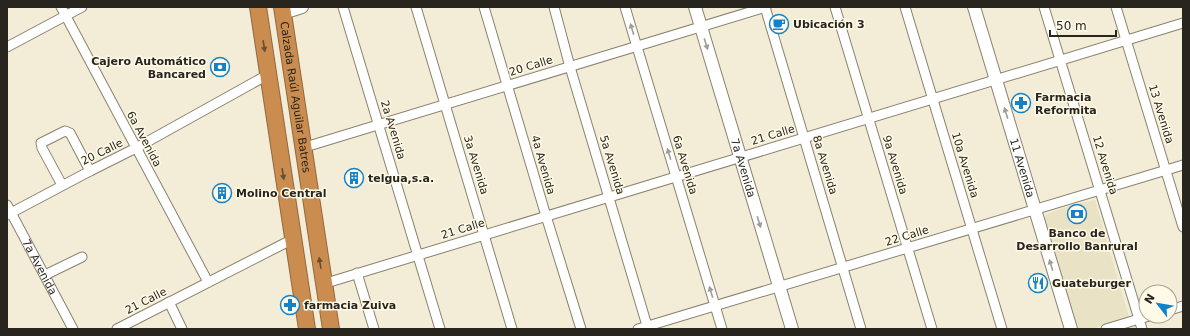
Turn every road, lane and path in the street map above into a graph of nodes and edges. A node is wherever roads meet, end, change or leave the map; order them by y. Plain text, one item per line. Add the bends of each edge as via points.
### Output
1 (61, 7) edge
2 (82, 7) edge
3 (258, 7) edge
4 (302, 7) edge
5 (343, 7) edge
6 (416, 7) edge
7 (484, 7) edge
8 (554, 7) edge
9 (625, 7) edge
10 (694, 7) edge
11 (765, 7) edge
12 (835, 7) edge
13 (905, 7) edge
14 (974, 7) edge
15 (1044, 7) edge
16 (1116, 7) edge
17 (282, 10) edge
18 (65, 16) junction
19 (1183, 23) edge
20 (700, 27) junction
21 (1126, 40) junction
22 (637, 46) junction
23 (7, 47) edge
24 (1060, 60) junction
25 (570, 66) junction
26 (269, 74) junction
27 (996, 80) junction
28 (507, 86) junction
29 (933, 99) junction
30 (445, 104) junction
31 (868, 118) junction
32 (379, 125) junction
33 (804, 138) junction
34 (136, 148) junction
35 (302, 148) junction
36 (740, 157) junction
37 (1183, 165) edge
38 (1166, 170) junction
39 (90, 171) junction
40 (676, 177) junction
41 (62, 185) junction
42 (1100, 190) junction
43 (609, 197) junction
44 (1035, 210) junction
45 (8, 211) edge
46 (546, 216) junction
47 (1183, 227) edge
48 (971, 229) junction
49 (484, 235) junction
50 (293, 239) junction
51 (907, 248) junction
52 (418, 255) junction
53 (82, 257) dead end
54 (843, 267) junction
55 (357, 273) junction
56 (45, 275) junction
57 (208, 282) junction
58 (323, 284) junction
59 (779, 286) junction
60 (169, 302) junction
61 (715, 306) junction
62 (1138, 316) edge
63 (1138, 319) edge
64 (648, 328) edge
65 (73, 329) edge
66 (116, 329) edge
67 (182, 329) edge
68 (307, 329) edge
69 (331, 329) edge
70 (374, 329) edge
71 (440, 329) edge
72 (512, 329) edge
73 (581, 329) edge
74 (638, 329) edge
75 (722, 329) edge
76 (792, 329) edge
77 (861, 329) edge
78 (932, 329) edge
79 (1002, 329) edge
80 (1071, 329) edge
81 (1106, 329) edge

1 - 18 street, 6a Avenida
2 - 18 street
3 -> 26 highway, Calzada Raúl Aguilar Batres
4 - 17 main road
5 - 32 street, 2a Avenida
6 - 30 street, 3a Avenida
7 - 28 street, 4a Avenida
8 - 25 street, 5a Avenida
22 -> 9 street, 6a Avenida
10 - 20 main road, 7a Avenida
11 - 20 street, 20 Calle
11 - 33 street, 8a Avenida
12 - 31 street, 9a Avenida
13 - 29 street, 10a Avenida
14 - 27 main road, 11 Avenida
15 - 24 street, 12 Avenida
16 - 21 street, 13 Avenida
17 - 35 highway, Calzada Raúl Aguilar Batres
18 - 23 street
18 - 34 street, 6a Avenida
19 - 21 street, 21 Calle
20 - 22 street, 20 Calle
20 -> 36 main road, 7a Avenida
21 - 24 street, 21 Calle
21 - 38 street, 13 Avenida
22 - 25 street, 20 Calle
40 -> 22 street, 6a Avenida
24 - 27 street, 21 Calle
24 - 42 street, 12 Avenida
25 - 28 street, 20 Calle
25 - 43 street, 5a Avenida
26 - 34 street, 20 Calle
26 -> 50 highway, Calzada Raúl Aguilar Batres
27 - 29 street, 21 Calle
44 -> 27 main road, 11 Avenida
28 - 30 street, 20 Calle
28 - 46 street, 4a Avenida
29 - 31 street, 21 Calle
29 - 48 street, 10a Avenida
30 - 32 street, 20 Calle
30 - 49 street, 3a Avenida
31 - 33 street, 21 Calle
31 - 51 street, 9a Avenida
32 - 35 street, 20 Calle
32 - 52 street, 2a Avenida
33 - 36 street, 21 Calle
33 - 54 street, 8a Avenida
34 - 39 street, 20 Calle
34 - 57 street, 6a Avenida
58 -> 35 highway, Calzada Raúl Aguilar Batres
36 - 40 street, 21 Calle
36 -> 59 main road, 7a Avenida
37 - 38 street, 22 Calle
38 - 42 street, 22 Calle
38 - 47 street, 13 Avenida
39 - 41 street, 20 Calle
39 - 41 street via 70,133 65,131 41,143
40 - 43 street, 21 Calle
61 -> 40 street, 6a Avenida
41 - 45 street, 20 Calle
42 - 44 street, 22 Calle
42 - 62 street, 12 Avenida
43 - 46 street, 21 Calle
43 - 64 street, 5a Avenida
44 - 48 street, 22 Calle
80 -> 44 main road, 11 Avenida
45 - 56 street, 7a Avenida
46 - 49 street, 21 Calle
46 - 73 street, 4a Avenida
48 - 51 street, 22 Calle
48 - 79 street, 10a Avenida
49 - 52 street, 21 Calle
49 - 72 street, 3a Avenida
50 - 57 street, 21 Calle
50 - 68 highway, Calzada Raúl Aguilar Batres
51 - 54 street, 22 Calle
51 - 78 street, 9a Avenida
52 - 55 street, 21 Calle
52 - 71 street, 2a Avenida
53 - 56 street
54 - 59 street, 22 Calle
54 - 77 street, 8a Avenida
55 - 58 street, 21 Calle
55 - 70 street
56 - 65 street, 7a Avenida
57 - 60 street, 21 Calle
58 - 69 highway, Calzada Raúl Aguilar Batres
59 - 61 street, 22 Calle
59 - 76 main road, 7a Avenida
60 - 66 street, 21 Calle
60 - 67 street
61 - 64 street, 22 Calle
61 - 75 street, 6a Avenida
63 - 81 street
64 - 74 street, 22 Calle

